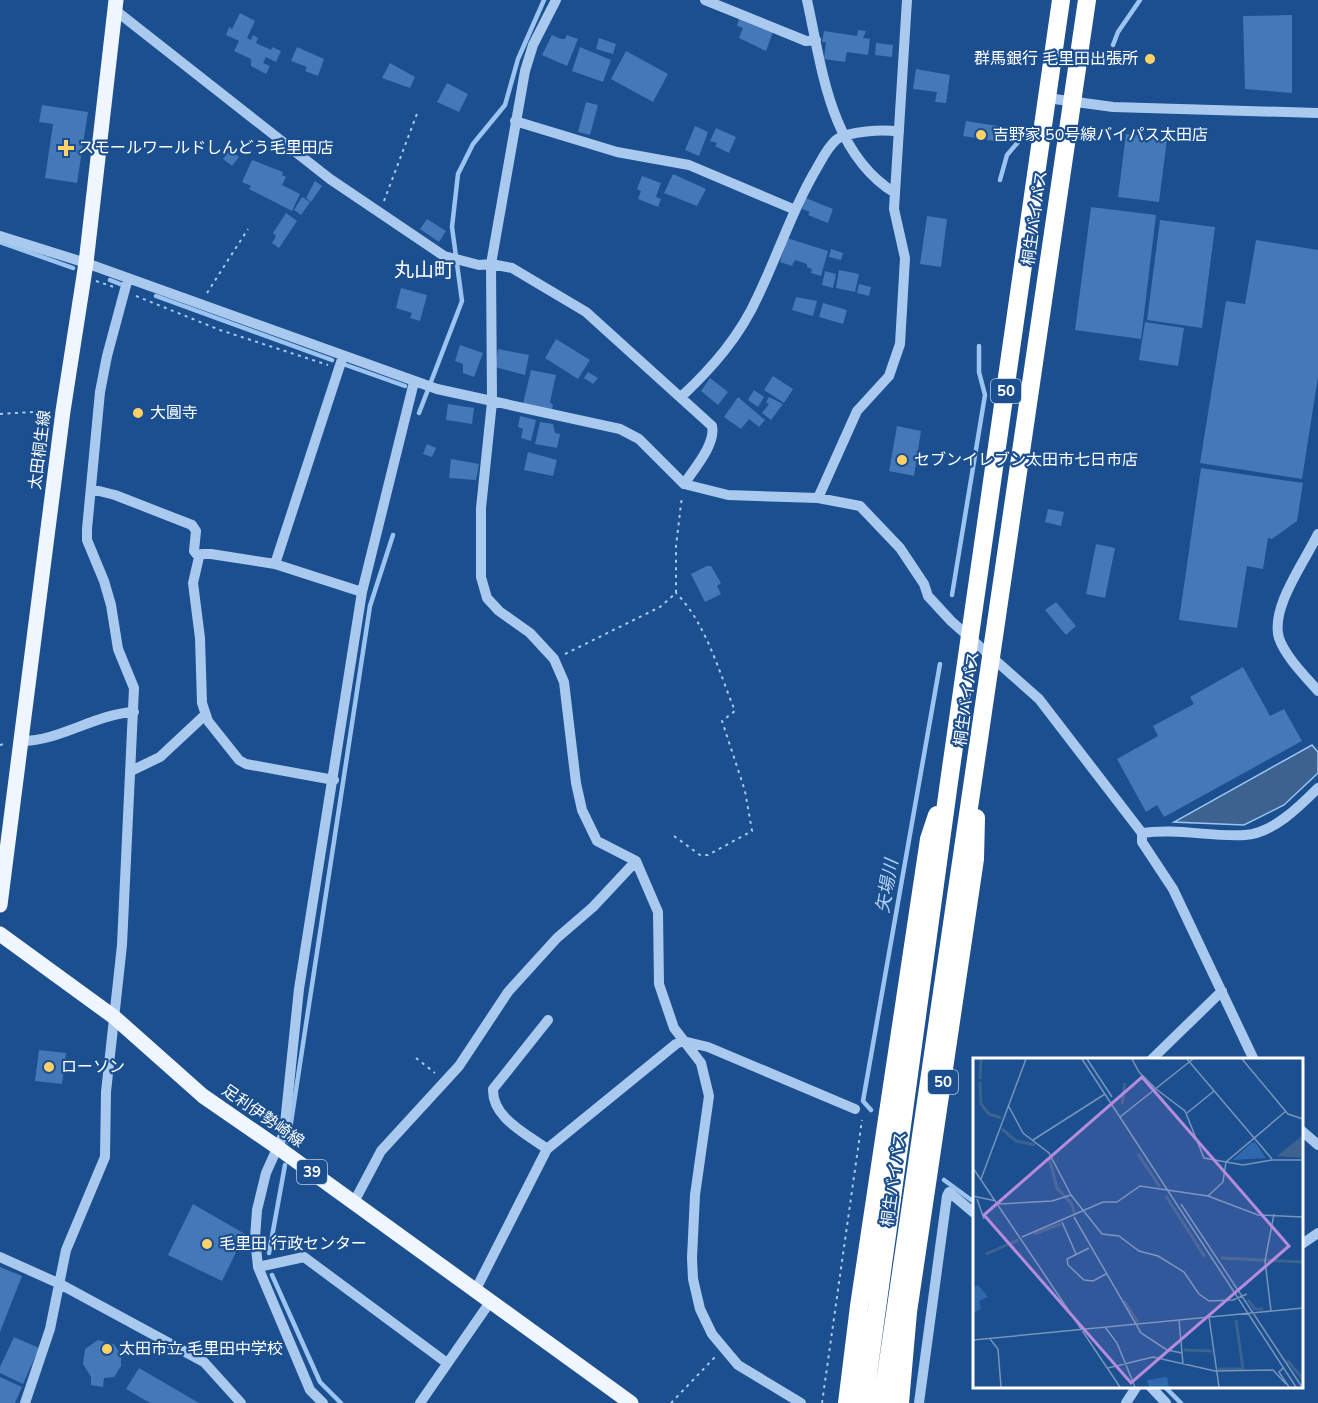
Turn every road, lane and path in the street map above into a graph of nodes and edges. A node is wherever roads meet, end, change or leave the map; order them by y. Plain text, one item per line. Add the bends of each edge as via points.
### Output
1 (556, 0) edge
2 (705, 0) edge
3 (807, 0) edge
4 (906, 0) edge
5 (1061, 0) edge
6 (1087, 0) edge
7 (115, 5) edge
8 (816, 40) junction
9 (1047, 98) junction
10 (1071, 102) junction
11 (418, 111) dead end
12 (1318, 113) edge
13 (515, 122) junction
14 (899, 132) junction
15 (843, 136) junction
16 (895, 193) junction
17 (793, 209) junction
18 (378, 212) junction
19 (248, 229) dead end
20 (0, 236) edge
21 (86, 263) junction
22 (491, 264) junction
23 (128, 278) junction
24 (94, 280) dead end
25 (126, 292) junction
26 (201, 303) junction
27 (343, 356) junction
28 (339, 369) junction
29 (417, 383) junction
30 (681, 397) junction
31 (492, 402) junction
32 (63, 411) junction
33 (0, 414) edge
34 (684, 484) junction
35 (91, 489) junction
36 (818, 498) junction
37 (1318, 534) edge
38 (199, 557) junction
39 (275, 564) junction
40 (363, 592) junction
41 (676, 593) junction
42 (970, 640) junction
43 (554, 658) junction
44 (992, 659) junction
45 (1318, 691) edge
46 (134, 712) junction
47 (205, 715) junction
48 (22, 741) junction
49 (978, 760) junction
50 (131, 771) junction
51 (334, 780) junction
52 (949, 782) junction
53 (1318, 788) edge
54 (1142, 833) junction
55 (674, 836) dead end
56 (636, 861) junction
57 (0, 905) edge
58 (0, 934) edge
59 (1222, 992) junction
60 (114, 1017) junction
61 (548, 1020) dead end
62 (683, 1041) junction
63 (416, 1058) dead end
64 (1152, 1058) edge
65 (1254, 1058) edge
66 (445, 1082) junction
67 (855, 1108) joint
68 (1303, 1132) edge
69 (1318, 1145) edge
70 (277, 1146) junction
71 (547, 1149) junction
72 (354, 1202) junction
73 (973, 1211) edge
74 (900, 1214) junction
75 (1318, 1233) edge
76 (1303, 1243) edge
77 (0, 1257) edge
78 (258, 1267) junction
79 (60, 1284) junction
80 (475, 1292) junction
81 (490, 1302) junction
82 (723, 1349) junction
83 (904, 1354) junction
84 (927, 1358) junction
85 (447, 1363) junction
86 (1136, 1388) edge
87 (1152, 1388) edge
88 (25, 1403) edge
89 (241, 1403) edge
90 (323, 1403) edge
91 (420, 1403) edge
92 (631, 1403) edge
93 (671, 1403) edge
94 (801, 1403) edge
95 (822, 1403) edge
96 (847, 1403) edge
97 (864, 1403) edge
98 (882, 1403) edge
99 (900, 1403) edge
100 (919, 1403) edge
101 (1126, 1403) edge
102 (1167, 1403) edge

1 - 13 street via 528,58
2 - 8 street via 806,41
3 - 8 street
4 - 14 street
5 - 9 highway, 桐生バイパス / 50
6 - 10 highway, 桐生バイパス / 50
7 - 18 street via 192,74
7 - 21 main road, 太田桐生線
8 - 15 street
9 - 10 street
9 - 42 highway, 桐生バイパス / 50
10 - 12 street via 1113,107
10 - 44 highway, 桐生バイパス / 50
11 - 18 path
13 - 17 street via 617,152 689,165
13 - 22 street
14 - 15 street via 879,130
14 - 16 street
15 - 16 street via 872,177
15 - 17 street via 830,146
16 - 36 street via 894,209 905,258 896,362 889,376 857,411
17 - 30 street via 766,279 741,329 708,372
18 - 22 street via 444,256
19 - 26 path
20 - 21 street
21 - 23 street
21 - 32 main road, 太田桐生線
22 - 30 street via 512,268 586,312
22 - 31 street
23 - 25 street
23 - 26 street
24 - 25 path
25 - 28 path via 220,330
25 - 35 street via 105,365
26 - 27 street
27 - 28 street
27 - 29 street
28 - 39 street
29 - 31 street
29 - 40 street
30 - 34 street via 712,426 713,433
31 - 34 street via 620,429 639,439
31 - 43 street via 481,508 481,577 487,598
32 - 33 path
32 - 48 main road, 太田桐生線
34 - 36 street via 728,495
34 - 41 path via 676,546
35 - 38 street via 192,525 196,531 194,551
35 - 46 street via 87,540 104,581 118,649 134,688
36 - 42 street via 860,506 871,516 900,548 928,596
37 - 45 street via 1283,601 1277,626 1282,645
38 - 39 street via 211,554
38 - 47 street via 194,595
39 - 40 street
40 - 51 street
41 - 43 path via 660,607
41 - 55 path via 709,645 735,711 722,721 745,791 752,831 708,855 700,855
42 - 44 street
42 - 52 highway, 桐生バイパス / 50
43 - 56 street via 564,682 582,810 597,841
44 - 49 highway, 桐生バイパス / 50
44 - 54 street via 1039,699
46 - 48 street
46 - 50 street
47 - 50 street via 160,757
47 - 51 street via 246,764
48 - 57 main road, 太田桐生線
49 - 74 highway, 桐生バイパス / 50
49 - 83 highway, 50 via 975,859
50 - 60 street via 123,945
51 - 70 street via 299,989 284,1133
52 - 74 highway, 桐生バイパス / 50
52 - 96 highway, 50 via 929,839
53 - 54 street via 1299,808 1247,836 1163,830
54 - 59 street via 1142,842 1173,889
56 - 62 street via 658,912 659,984 668,1014
56 - 66 street via 508,992
58 - 60 main road, 足利伊勢崎線 / 39
59 - 64 street
59 - 65 street
60 - 70 main road, 足利伊勢崎線 / 39 via 203,1096
60 - 79 street via 106,1092 105,1157 66,1250
61 - 71 street via 493,1089 502,1115
62 - 67 street via 708,1047
62 - 71 street
62 - 82 street via 701,1064 709,1096 695,1195 693,1279 700,1309
63 - 66 path
66 - 72 street via 381,1151
67 - 95 path via 862,1116
68 - 69 street
70 - 72 main road, 足利伊勢崎線 / 39
70 - 78 street via 257,1210
71 - 80 street
72 - 80 main road, 足利伊勢崎線 / 39
73 - 84 street via 949,1192 946,1196
74 - 97 highway, 桐生バイパス / 50
74 - 98 highway, 桐生バイパス / 50
75 - 76 street
77 - 79 street
78 - 85 street via 303,1257
78 - 90 street via 310,1390
79 - 88 street via 50,1329
79 - 89 street via 204,1362
80 - 81 main road, 足利伊勢崎線 / 39
81 - 85 street
81 - 92 main road, 足利伊勢崎線 / 39
82 - 93 path
82 - 94 street via 755,1377
83 - 84 street
83 - 99 highway, 50
84 - 100 street
85 - 91 street
86 - 101 street
87 - 102 street

